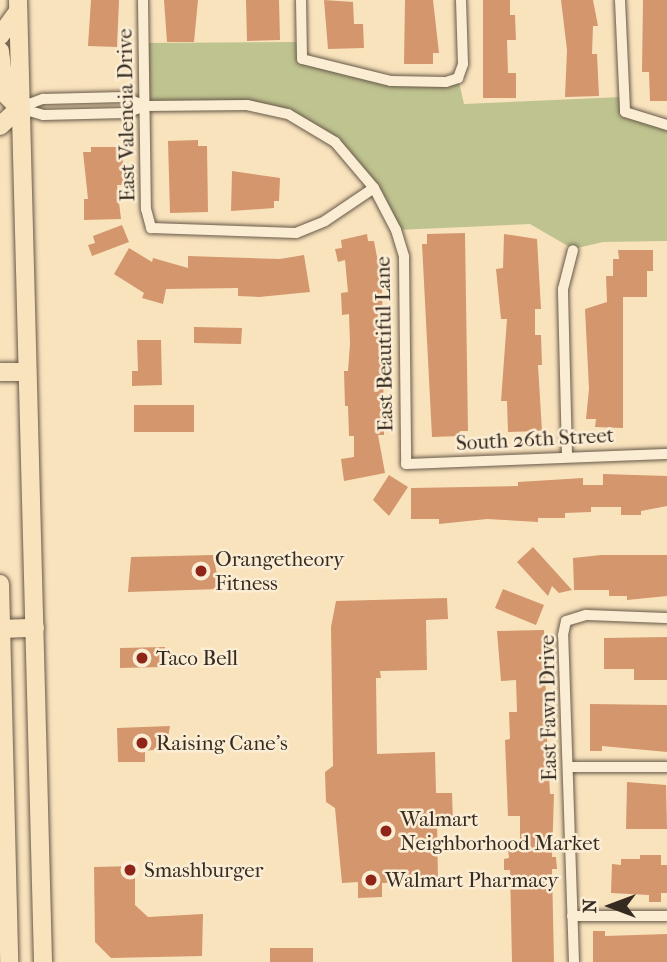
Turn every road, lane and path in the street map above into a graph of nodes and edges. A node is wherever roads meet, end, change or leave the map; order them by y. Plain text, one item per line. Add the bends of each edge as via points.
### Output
1 (142, 0) edge
2 (301, 0) edge
3 (461, 0) edge
4 (620, 0) edge
5 (18, 6) edge
6 (0, 36) edge
7 (0, 51) edge
8 (145, 106) junction
9 (19, 108) junction
10 (667, 125) edge
11 (0, 126) edge
12 (374, 188) junction
13 (573, 250) dead end
14 (0, 372) edge
15 (26, 372) junction
16 (667, 454) edge
17 (567, 456) junction
18 (406, 464) joint
19 (0, 584) edge
20 (667, 618) edge
21 (35, 628) junction
22 (1, 629) edge
23 (568, 767) junction
24 (667, 767) edge
25 (572, 916) junction
26 (667, 916) edge
27 (9, 962) edge
28 (43, 962) edge
29 (574, 962) edge

1 - 8 street, East Valencia Drive
2 - 3 street via 302,59 391,81 458,78 463,64
4 - 10 street via 625,111
5 - 6 main road
5 - 9 main road
7 - 9 main road via 5,94
8 - 9 street, East Beautiful Lane via 124,97 43,99
8 - 12 street, East Beautiful Lane via 247,105 288,114 335,142
8 - 12 street, East Valencia Drive via 146,209 151,228 296,233 325,222
9 - 11 main road
9 - 15 main road
12 - 18 street, East Beautiful Lane via 404,257
13 - 17 street via 563,289
14 - 15 main road
15 - 21 main road
16 - 17 street, South 26th Street
17 - 18 street, South 26th Street
19 - 22 main road
20 - 23 street, East Fawn Drive via 586,615 566,621
21 - 22 main road
21 - 28 main road
22 - 27 main road
23 - 24 street
23 - 25 street, East Fawn Drive
25 - 26 street
25 - 29 street, East Fawn Drive

